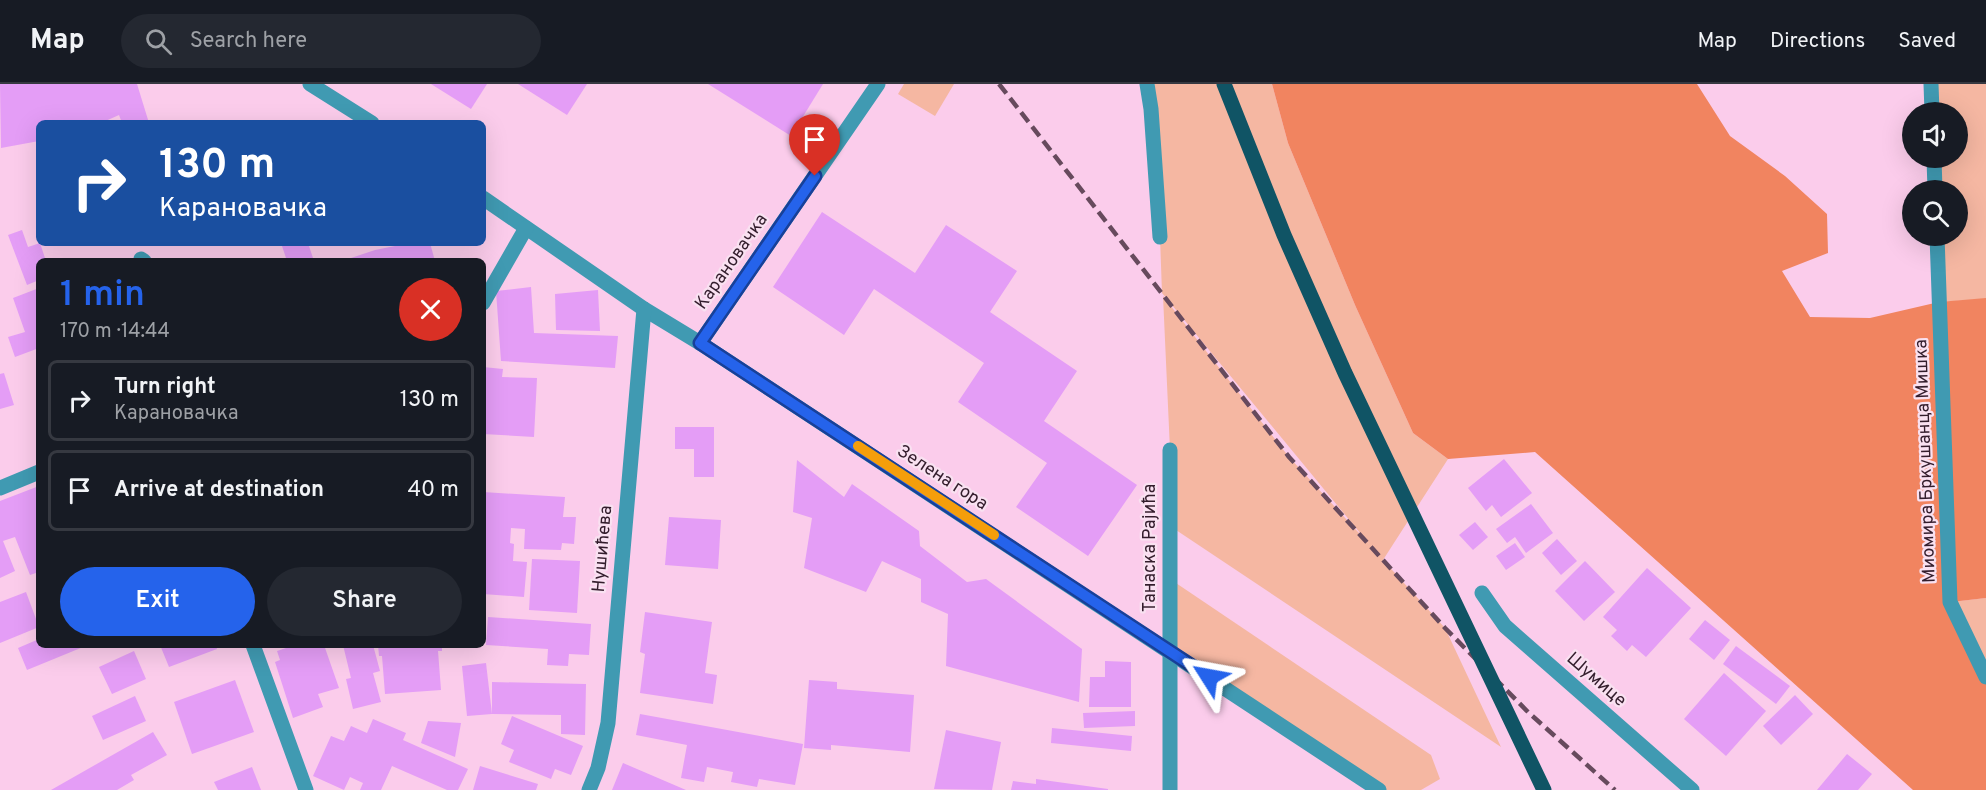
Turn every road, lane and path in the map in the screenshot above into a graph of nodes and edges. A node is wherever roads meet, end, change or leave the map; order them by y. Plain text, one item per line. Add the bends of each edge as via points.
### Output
1 (310, 84) edge
2 (878, 84) edge
3 (1147, 84) edge
4 (1224, 84) edge
5 (1931, 84) edge
6 (1932, 102) edge
7 (367, 120) edge
8 (486, 200) edge
9 (526, 228) junction
10 (1160, 237) dead end
11 (1937, 246) edge
12 (486, 298) edge
13 (644, 309) junction
14 (700, 343) junction
15 (1170, 450) dead end
16 (36, 473) edge
17 (0, 488) edge
18 (1482, 593) dead end
19 (254, 648) edge
20 (1170, 651) junction
21 (1986, 676) edge
22 (306, 790) edge
23 (589, 790) edge
24 (1170, 790) edge
25 (1379, 790) edge
26 (1544, 790) edge
27 (1692, 790) edge

1 - 7 street
2 - 14 street, Карановачка
3 - 10 street
4 - 26 main road, bridge via 1284,235 1346,373
5 - 6 street
8 - 9 street, Зелена гора
9 - 12 street
9 - 13 street, Зелена гора
11 - 21 street, Миомира Бркушанца Мишка via 1950,602
13 - 14 street, Зелена гора
13 - 23 street, Нушићева via 608,723
14 - 20 street, Зелена гора
15 - 20 street, Танаска Рајића
16 - 17 street
18 - 27 street, Шумице via 1505,626
19 - 22 street
20 - 24 street, Танаска Рајића
20 - 25 street, Зелена гора

